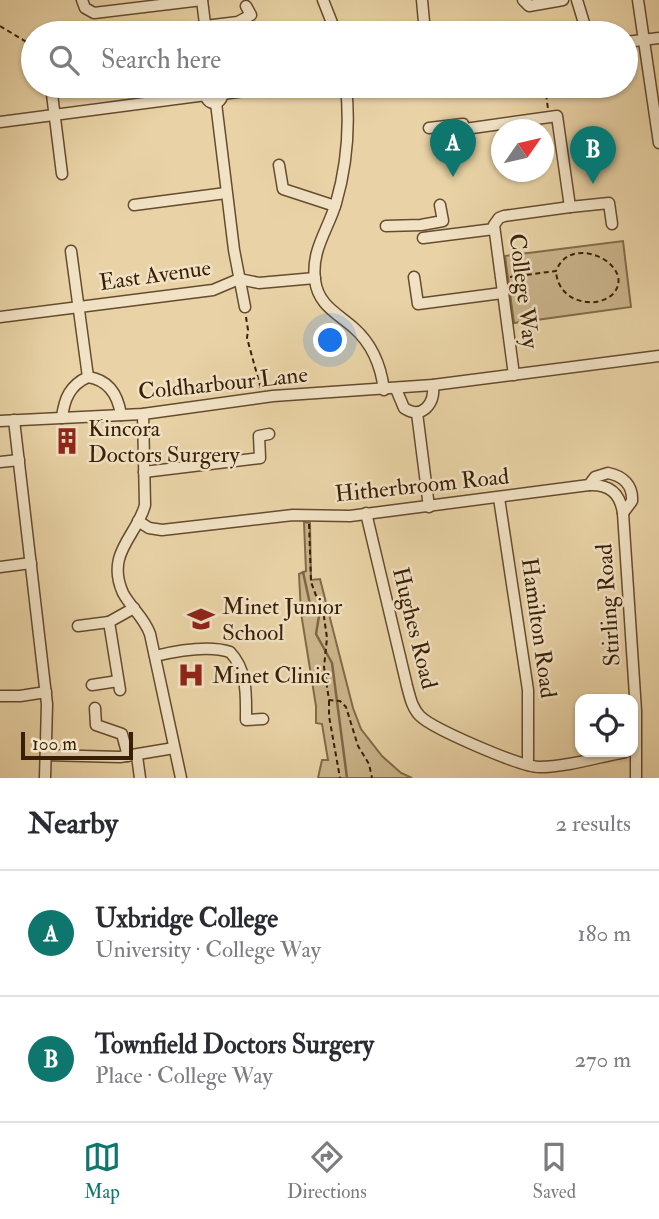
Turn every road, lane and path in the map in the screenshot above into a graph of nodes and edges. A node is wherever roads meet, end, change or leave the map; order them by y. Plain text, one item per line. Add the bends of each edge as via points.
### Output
1 (82, 0) edge
2 (202, 0) edge
3 (323, 0) edge
4 (422, 0) edge
5 (523, 0) edge
6 (562, 0) edge
7 (577, 0) edge
8 (638, 0) edge
9 (246, 6) dead end
10 (205, 21) edge
11 (238, 21) edge
12 (331, 21) edge
13 (424, 21) edge
14 (583, 21) edge
15 (0, 26) edge
16 (659, 38) edge
17 (21, 39) edge
18 (643, 40) junction
19 (638, 41) edge
20 (53, 98) edge
21 (176, 98) edge
22 (215, 98) edge
23 (347, 98) edge
24 (547, 98) edge
25 (55, 114) junction
26 (549, 117) junction
27 (0, 121) edge
28 (429, 128) dead end
29 (659, 143) edge
30 (279, 165) dead end
31 (62, 174) dead end
32 (226, 192) junction
33 (134, 205) dead end
34 (440, 205) dead end
35 (335, 206) junction
36 (570, 207) junction
37 (428, 224) junction
38 (612, 224) dead end
39 (386, 226) dead end
40 (494, 229) junction
41 (72, 251) dead end
42 (556, 271) junction
43 (414, 277) dead end
44 (314, 278) junction
45 (239, 279) junction
46 (500, 280) junction
47 (502, 293) junction
48 (79, 307) junction
49 (245, 307) joint
50 (0, 317) edge
51 (659, 356) edge
52 (514, 375) junction
53 (89, 377) junction
54 (433, 385) junction
55 (396, 389) junction
56 (384, 390) junction
57 (263, 397) junction
58 (417, 413) junction
59 (143, 414) junction
60 (121, 415) junction
61 (62, 418) junction
62 (15, 420) junction
63 (0, 421) edge
64 (269, 434) dead end
65 (19, 460) junction
66 (0, 462) edge
67 (144, 472) junction
68 (499, 498) junction
69 (429, 507) junction
70 (366, 513) junction
71 (623, 513) joint
72 (309, 515) junction
73 (138, 521) junction
74 (31, 562) junction
75 (0, 567) edge
76 (134, 608) junction
77 (109, 622) junction
78 (78, 626) dead end
79 (155, 656) junction
80 (92, 685) dead end
81 (46, 692) junction
82 (629, 694) edge
83 (0, 696) edge
84 (331, 700) junction
85 (95, 708) dead end
86 (263, 719) dead end
87 (174, 748) junction
88 (46, 755) junction
89 (133, 756) junction
90 (598, 757) edge
91 (632, 757) edge
92 (528, 765) junction
93 (45, 778) edge
94 (140, 778) edge
95 (181, 778) edge
96 (340, 778) edge
97 (372, 778) edge
98 (636, 778) edge

1 - 2 street via 94,13
2 - 10 street
3 - 12 street
4 - 13 street
5 - 6 street via 528,6
7 - 14 street
8 - 18 street
9 - 11 street via 251,15
15 - 17 path
16 - 18 street
18 - 19 street
18 - 29 street
20 - 25 street
21 - 25 street
22 - 32 street
23 - 35 street via 346,155
24 - 26 path
25 - 27 street
25 - 31 street
26 - 28 street via 465,129 463,124
26 - 36 street via 557,116
30 - 35 street via 283,189
32 - 33 street
32 - 45 street
34 - 37 street via 443,221
35 - 44 street via 317,246
36 - 38 street via 608,197
36 - 40 street, College Way via 501,216
37 - 39 street
37 - 40 street via 426,238
40 - 46 street, College Way
41 - 48 street
42 - 42 path via 561,261 572,255 597,255 614,268 619,280 604,300 580,301 562,290
42 - 46 path
43 - 47 street via 418,304
44 - 45 street, East Avenue via 259,283
44 - 56 street via 326,305 371,349
45 - 48 street, East Avenue via 213,290
45 - 49 street
46 - 47 street, College Way
47 - 52 street, College Way
48 - 50 street, East Avenue
48 - 53 street
49 - 57 path via 247,338
51 - 52 street, Coldharbour Lane
52 - 54 street, Coldharbour Lane
53 - 60 street via 113,390
53 - 61 street via 70,391
54 - 55 street, Coldharbour Lane
54 - 58 street via 429,405
55 - 56 street, Coldharbour Lane
55 - 58 street via 404,408
56 - 57 street, Coldharbour Lane
57 - 59 street, Coldharbour Lane
58 - 69 street
59 - 60 street, Coldharbour Lane
59 - 67 street
60 - 61 street, Coldharbour Lane
61 - 62 street, Coldharbour Lane
62 - 63 street, Coldharbour Lane
62 - 65 street
64 - 67 street via 259,436 260,458
65 - 66 street
65 - 74 street
67 - 73 street via 145,505
68 - 69 street, Hitherbroom Road
68 - 71 street, Hitherbroom Road via 603,485 618,496
68 - 92 street, Hamilton Road via 528,690
69 - 70 street, Hitherbroom Road
70 - 72 street, Hitherbroom Road
70 - 92 street, Hughes Road via 416,711 432,725
71 - 82 street, Stirling Road
72 - 73 street, Hitherbroom Road via 162,530
72 - 84 path via 311,582 324,617 324,667
73 - 76 street via 124,543 118,569 122,590
74 - 75 street
74 - 81 street
76 - 77 street
76 - 79 street via 147,625
77 - 78 street
77 - 80 street via 119,685
79 - 86 street via 212,649 230,652 242,669 246,720
79 - 87 street
81 - 83 street
81 - 88 street
84 - 96 path via 329,716
84 - 97 path via 346,707
85 - 89 street via 96,725 122,734
87 - 89 street
87 - 95 street
88 - 89 street
88 - 93 street
89 - 94 street
90 - 92 street
91 - 98 street, Stirling Road

